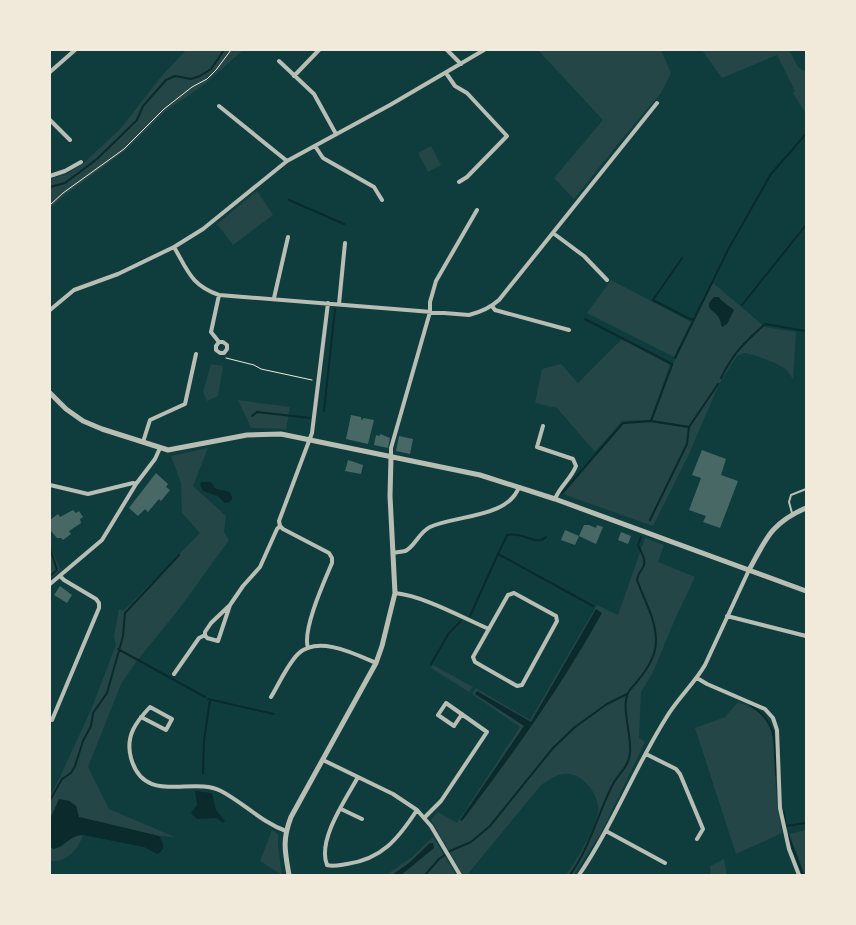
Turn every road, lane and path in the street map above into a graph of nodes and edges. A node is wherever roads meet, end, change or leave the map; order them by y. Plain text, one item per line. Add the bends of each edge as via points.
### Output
1 (75, 50) edge
2 (231, 50) edge
3 (319, 50) edge
4 (447, 50) edge
5 (484, 50) edge
6 (279, 61) dead end
7 (461, 64) junction
8 (50, 72) edge
9 (446, 73) junction
10 (294, 76) junction
11 (657, 103) dead end
12 (218, 106) dead end
13 (50, 120) edge
14 (336, 134) junction
15 (70, 140) dead end
16 (315, 146) junction
17 (287, 161) junction
18 (81, 162) dead end
19 (50, 176) edge
20 (459, 182) dead end
21 (382, 200) dead end
22 (50, 205) edge
23 (477, 210) dead end
24 (553, 233) junction
25 (288, 237) dead end
26 (345, 243) dead end
27 (174, 247) junction
28 (607, 280) dead end
29 (219, 296) junction
30 (274, 298) junction
31 (328, 302) junction
32 (339, 304) junction
33 (492, 306) junction
34 (50, 310) edge
35 (430, 312) junction
36 (569, 330) dead end
37 (219, 342) dead end
38 (196, 354) dead end
39 (226, 358) dead end
40 (318, 381) junction
41 (50, 393) edge
42 (543, 426) dead end
43 (311, 440) junction
44 (143, 442) junction
45 (160, 448) junction
46 (391, 457) junction
47 (136, 484) junction
48 (50, 485) edge
49 (519, 487) junction
50 (806, 488) edge
51 (555, 499) junction
52 (806, 508) edge
53 (793, 514) junction
54 (280, 526) junction
55 (393, 553) junction
56 (748, 570) junction
57 (60, 576) junction
58 (50, 584) edge
59 (806, 592) edge
60 (395, 593) junction
61 (230, 605) junction
62 (727, 616) junction
63 (489, 629) junction
64 (205, 635) junction
65 (806, 636) edge
66 (308, 648) junction
67 (376, 663) junction
68 (174, 674) dead end
69 (697, 678) junction
70 (272, 697) dead end
71 (462, 714) junction
72 (141, 717) junction
73 (52, 720) dead end
74 (646, 754) junction
75 (323, 760) junction
76 (358, 777) junction
77 (341, 809) junction
78 (416, 810) junction
79 (424, 818) junction
80 (362, 819) dead end
81 (286, 831) junction
82 (606, 831) junction
83 (698, 839) dead end
84 (666, 862) dead end
85 (289, 875) edge
86 (460, 875) edge
87 (579, 875) edge
88 (800, 875) edge

1 - 8 street
2 - 22 path via 207,80 192,87 164,109 124,149
3 - 10 street
4 - 7 street
5 - 7 street
6 - 10 street
7 - 9 street
9 - 14 street
9 - 20 street via 455,86 467,93 507,136
10 - 14 street via 314,94
11 - 24 street
12 - 17 street
13 - 15 street
14 - 16 street
16 - 17 street
16 - 21 street via 322,158 374,187
17 - 27 street via 208,225
18 - 19 street
23 - 35 street via 436,281
24 - 28 street via 584,256
24 - 33 street
25 - 30 street
26 - 32 street
27 - 29 street via 196,284
27 - 34 street via 118,274 74,290
29 - 30 street
29 - 37 street via 211,332
30 - 31 street
31 - 32 street
31 - 40 street
32 - 35 street
33 - 35 street via 470,314
33 - 36 street via 495,310
35 - 46 street via 393,439
38 - 44 street via 185,404 150,420
39 - 40 path
40 - 43 street
41 - 44 street via 83,421
42 - 51 street via 537,447 573,459 576,466
43 - 45 street via 281,434 247,435 176,449
43 - 46 street
43 - 54 street via 279,521
44 - 45 street
45 - 47 street
46 - 49 street via 480,475
46 - 55 street
47 - 48 street via 88,494
47 - 57 street via 102,540
49 - 51 street
49 - 55 street via 517,494 497,510 452,519 428,528 410,548
50 - 53 lane via 791,494 789,502
51 - 56 street
52 - 53 street
53 - 56 street via 775,527
54 - 61 street via 260,567
54 - 66 street via 329,553 332,558 309,626
55 - 60 street
56 - 59 street
56 - 62 street
57 - 58 street
57 - 73 street via 96,599 100,608
60 - 63 street
60 - 67 street
61 - 64 street via 211,623
61 - 64 street via 218,641
62 - 65 street
62 - 69 street
63 - 63 street via 473,657 475,662 517,686 522,685 557,621 556,616 514,593 508,596
64 - 68 street via 199,638
66 - 67 street via 336,648
66 - 70 street via 294,658
67 - 75 street
69 - 74 street via 667,716
69 - 88 street via 760,706 773,718 777,730 780,808 789,849
71 - 71 street via 446,703 438,715 454,726
71 - 79 street via 487,732 441,801
72 - 72 street via 166,730 172,719 150,707
72 - 81 street via 131,732 130,748 133,764 143,777 165,787 219,790 270,825
74 - 82 street
74 - 83 street via 680,774 703,829
75 - 76 street
75 - 81 street
76 - 77 street
76 - 78 street via 393,794
77 - 78 street via 325,846 325,860 331,866 356,863 382,851 402,834
77 - 80 street
78 - 79 street
79 - 86 street
81 - 85 street via 284,846
82 - 84 street
82 - 87 street

